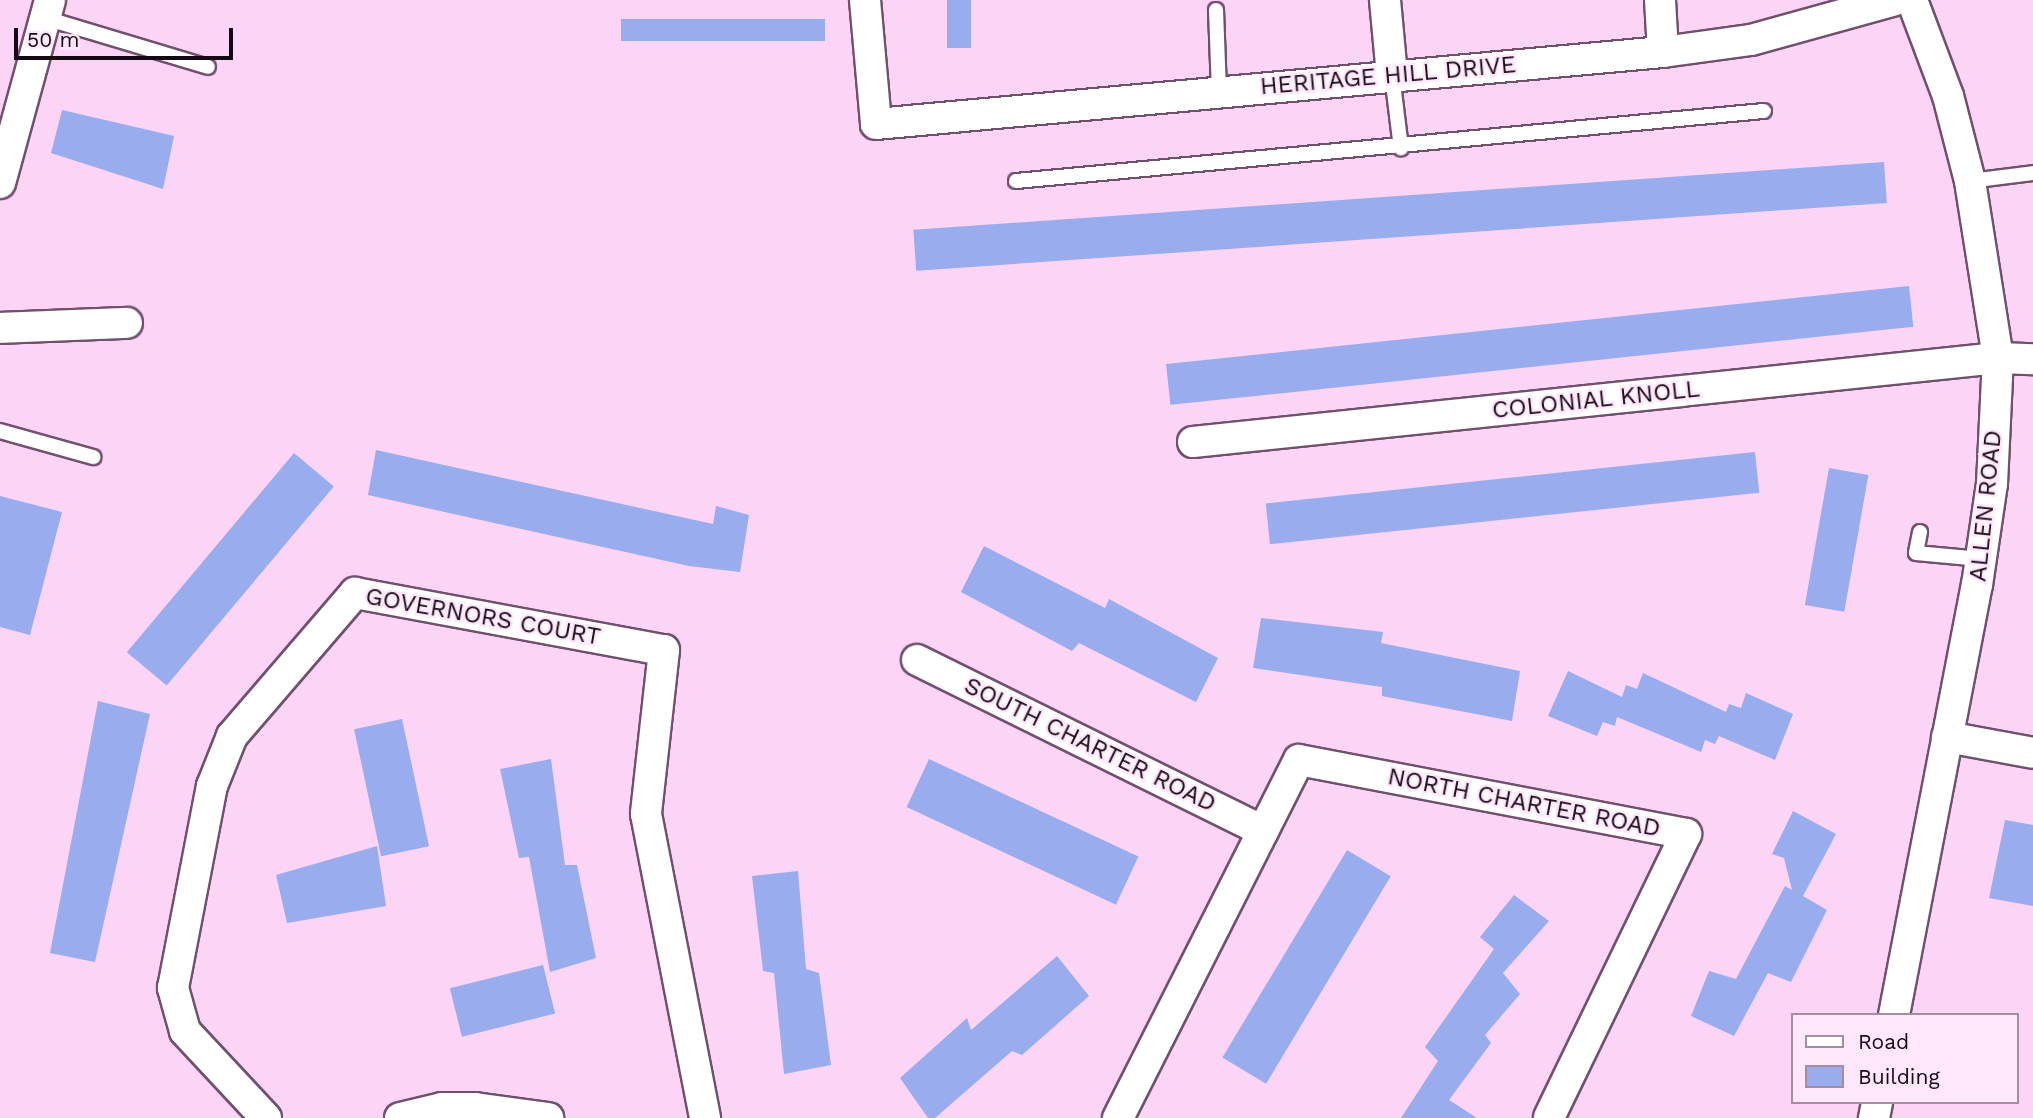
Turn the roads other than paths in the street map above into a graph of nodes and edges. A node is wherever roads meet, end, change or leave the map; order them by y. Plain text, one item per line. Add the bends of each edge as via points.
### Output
1 (864, 0) edge
2 (1385, 0) edge
3 (1660, 0) edge
4 (1895, 0) edge
5 (1913, 0) edge
6 (47, 9) edge
7 (1216, 10) dead end
8 (1664, 52) junction
9 (208, 67) dead end
10 (1392, 75) junction
11 (1219, 92) junction
12 (1764, 111) dead end
13 (1401, 148) junction
14 (2033, 173) edge
15 (1016, 181) dead end
16 (1970, 181) junction
17 (0, 183) edge
18 (127, 323) dead end
19 (0, 328) edge
20 (1998, 358) junction
21 (2033, 359) edge
22 (0, 431) edge
23 (1194, 442) dead end
24 (93, 457) dead end
25 (1920, 532) dead end
26 (1981, 559) junction
27 (917, 660) dead end
28 (1947, 737) junction
29 (2033, 753) edge
30 (1263, 831) junction
31 (1894, 1013) edge
32 (266, 1118) edge
33 (400, 1118) edge
34 (548, 1118) edge
35 (705, 1118) edge
36 (1118, 1118) edge
37 (1549, 1118) edge

1 - 11 street, HERITAGE HILL DRIVE via 876,124
2 - 10 street
3 - 8 street
4 - 8 street, HERITAGE HILL DRIVE via 1751,40
5 - 16 street, ALLEN ROAD via 1948,96
6 - 9 lane
6 - 17 street
7 - 11 lane
8 - 10 street, HERITAGE HILL DRIVE
10 - 11 street, HERITAGE HILL DRIVE
10 - 13 lane
12 - 13 lane
13 - 15 lane
14 - 16 lane
16 - 20 street, ALLEN ROAD
18 - 19 street
20 - 21 street, COLONIAL KNOLL
20 - 23 street, COLONIAL KNOLL
20 - 26 street, ALLEN ROAD via 1992,484
22 - 24 lane
25 - 26 lane via 1916,553
26 - 28 street, ALLEN ROAD
27 - 30 street, SOUTH CHARTER ROAD
28 - 29 street
28 - 31 street, ALLEN ROAD
30 - 36 street
30 - 37 street, NORTH CHARTER ROAD via 1299,760 1686,834
32 - 35 street, GOVERNORS COURT via 185,1031 173,988 212,786 232,736 355,593 664,650 646,814
33 - 34 street via 442,1108 475,1108

